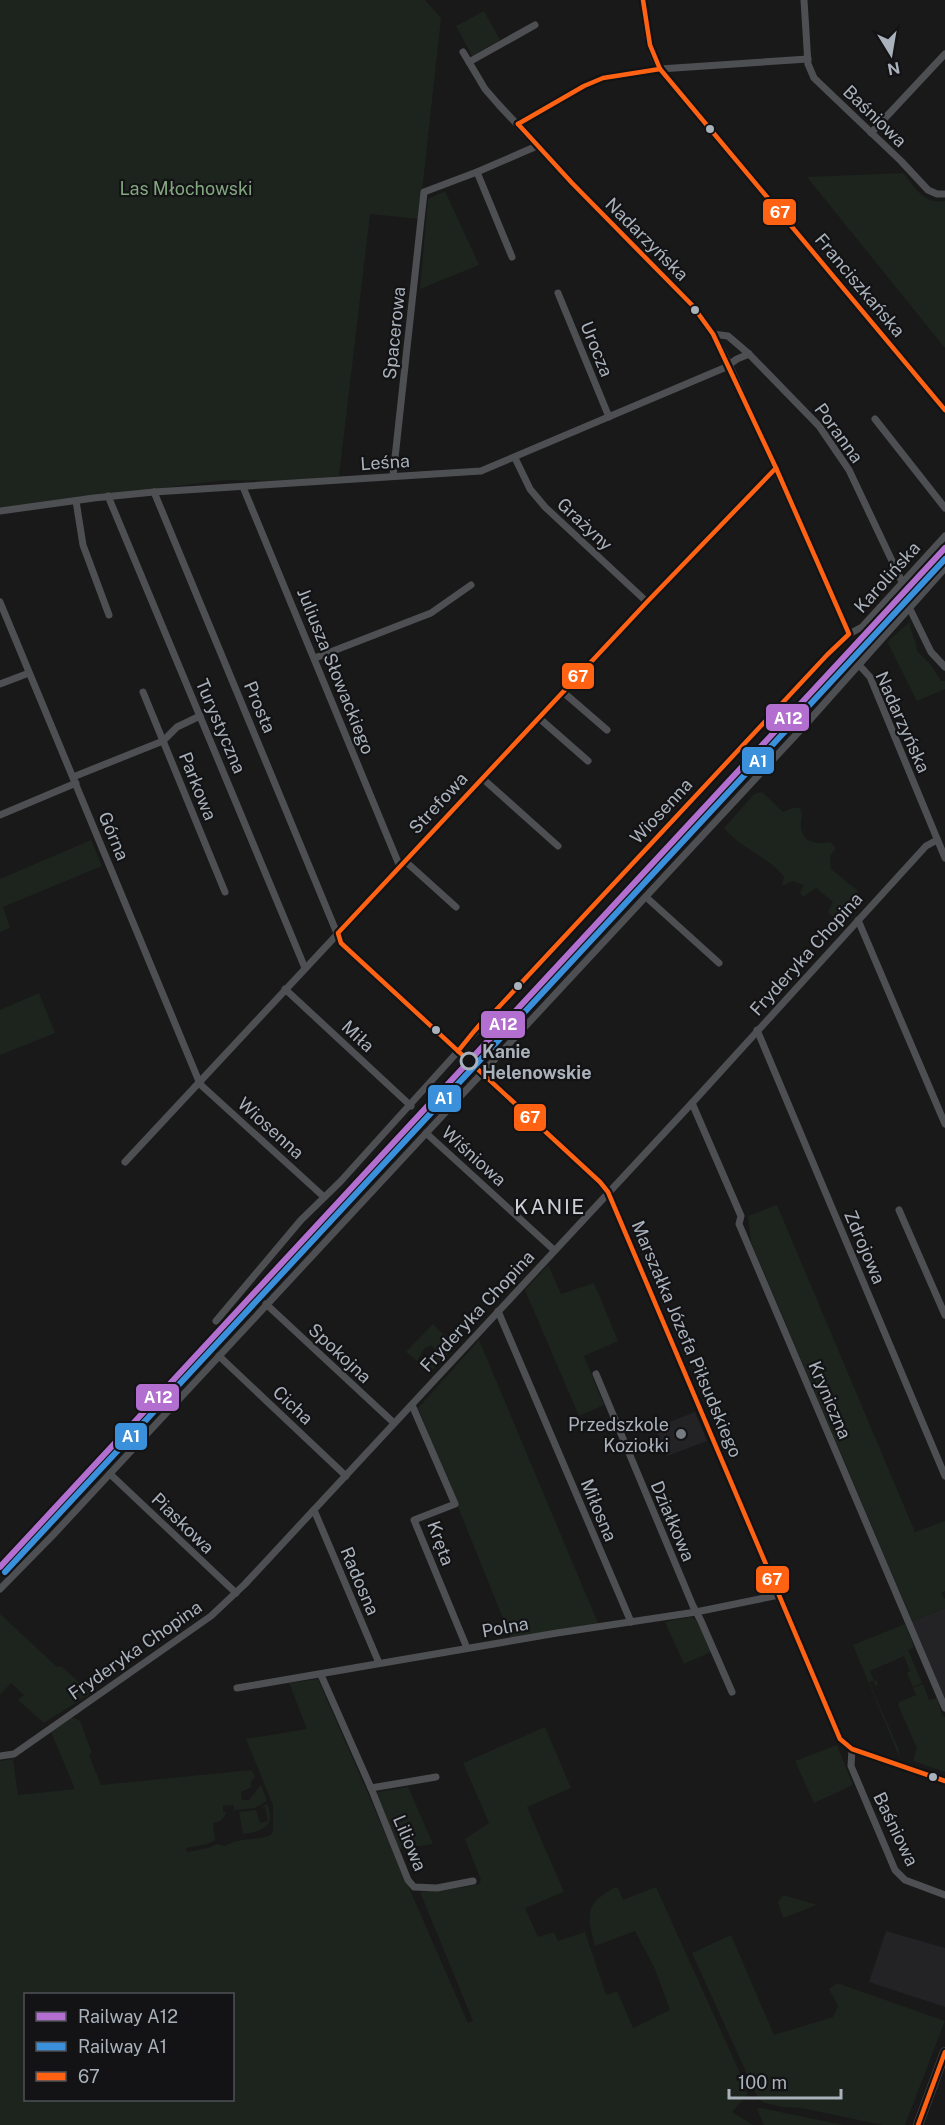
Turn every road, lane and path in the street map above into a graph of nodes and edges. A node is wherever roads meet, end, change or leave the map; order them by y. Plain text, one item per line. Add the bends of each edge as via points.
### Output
1 (643, 0) edge
2 (804, 0) edge
3 (535, 25) dead end
4 (463, 51) dead end
5 (945, 54) edge
6 (808, 59) junction
7 (469, 62) junction
8 (660, 69) junction
9 (518, 124) junction
10 (871, 133) junction
11 (537, 146) junction
12 (477, 172) junction
13 (945, 194) edge
14 (512, 257) dead end
15 (558, 293) dead end
16 (713, 334) junction
17 (749, 354) junction
18 (730, 365) junction
19 (945, 410) edge
20 (609, 417) junction
21 (875, 419) dead end
22 (514, 458) junction
23 (776, 468) junction
24 (393, 476) junction
25 (243, 487) junction
26 (154, 492) junction
27 (108, 496) junction
28 (76, 501) junction
29 (945, 508) edge
30 (0, 512) edge
31 (945, 536) edge
32 (945, 568) edge
33 (903, 584) junction
34 (471, 585) dead end
35 (0, 602) edge
36 (647, 602) junction
37 (909, 607) junction
38 (109, 615) dead end
39 (849, 634) junction
40 (315, 658) junction
41 (860, 666) junction
42 (945, 668) edge
43 (29, 673) junction
44 (0, 684) edge
45 (143, 692) dead end
46 (563, 692) junction
47 (200, 716) junction
48 (539, 718) junction
49 (607, 730) dead end
50 (164, 741) junction
51 (588, 761) dead end
52 (482, 778) junction
53 (74, 780) junction
54 (0, 815) edge
55 (937, 840) junction
56 (558, 846) dead end
57 (945, 858) edge
58 (403, 864) junction
59 (225, 892) dead end
60 (646, 897) junction
61 (456, 907) dead end
62 (858, 920) junction
63 (338, 933) junction
64 (719, 963) dead end
65 (305, 968) junction
66 (285, 989) junction
67 (757, 1030) junction
68 (458, 1051) junction
69 (482, 1073) junction
70 (199, 1082) junction
71 (692, 1103) junction
72 (411, 1106) junction
73 (945, 1124) edge
74 (426, 1133) junction
75 (125, 1162) dead end
76 (608, 1192) junction
77 (324, 1197) junction
78 (899, 1210) dead end
79 (554, 1250) junction
80 (266, 1304) junction
81 (498, 1311) junction
82 (945, 1315) edge
83 (216, 1321) dead end
84 (219, 1356) junction
85 (596, 1374) dead end
86 (412, 1405) junction
87 (394, 1423) junction
88 (110, 1474) junction
89 (346, 1476) junction
90 (945, 1476) edge
91 (314, 1510) junction
92 (0, 1589) edge
93 (236, 1593) junction
94 (779, 1595) junction
95 (696, 1612) junction
96 (631, 1622) junction
97 (467, 1648) junction
98 (379, 1663) junction
99 (321, 1675) junction
100 (237, 1688) dead end
101 (732, 1692) dead end
102 (945, 1708) edge
103 (852, 1749) junction
104 (0, 1756) edge
105 (436, 1777) dead end
106 (945, 1781) edge
107 (371, 1788) junction
108 (473, 1881) dead end
109 (945, 1895) edge
110 (945, 2052) edge
111 (918, 2125) edge

1 - 8 street via 652,50
2 - 6 street
3 - 7 street
4 - 7 street, Nadarzyńska
5 - 10 street
6 - 8 street
6 - 10 street, Baśniowa via 814,78
7 - 9 street, Nadarzyńska via 485,89
8 - 9 street via 603,78
8 - 19 street, Franciszkańska
9 - 11 street, Nadarzyńska
10 - 13 street, Baśniowa via 929,192
11 - 12 street
11 - 16 street, Nadarzyńska via 692,305
12 - 14 street
12 - 24 street, Spacerowa via 424,192
15 - 20 street, Urocza
16 - 17 street, Poranna via 728,336
16 - 18 street, Nadarzyńska
17 - 18 street, Leśna
17 - 33 street, Poranna via 819,426 849,470
18 - 20 street, Leśna
18 - 23 street, Nadarzyńska
20 - 22 street, Leśna
21 - 29 street
22 - 24 street, Leśna via 478,471
22 - 36 street, Grażyny via 530,489 545,507
23 - 36 street, Strefowa
23 - 39 street, Nadarzyńska
24 - 25 street, Leśna
25 - 26 street, Leśna
25 - 40 street, Juliusza Słowackiego
26 - 27 street, Leśna
26 - 63 street, Prosta
27 - 28 street, Leśna
27 - 47 street, Turystyczna
28 - 30 street, Leśna
28 - 38 street via 83,545
31 - 33 street, Karolińska
32 - 37 street
33 - 39 street, Karolińska via 862,627
34 - 40 street via 431,613
35 - 43 street, Górna
36 - 46 street, Strefowa
37 - 41 street
37 - 42 street via 931,652
39 - 68 street, Wiosenna
40 - 58 street, Juliusza Słowackiego
41 - 55 street, Nadarzyńska via 870,677
41 - 60 street
43 - 44 street
43 - 53 street, Górna
45 - 50 street, Parkowa
46 - 48 street, Strefowa
46 - 49 street
47 - 50 street via 177,727
47 - 65 street, Turystyczna
48 - 51 street
48 - 52 street, Strefowa
50 - 53 street
50 - 59 street, Parkowa
52 - 56 street
52 - 58 street, Strefowa
53 - 54 street
53 - 70 street, Górna
55 - 57 street, Nadarzyńska
55 - 62 street, Fryderyka Chopina via 926,846
58 - 61 street
58 - 63 street, Strefowa
60 - 64 street
60 - 69 street
62 - 67 street, Fryderyka Chopina
62 - 73 street
63 - 65 street, Strefowa
63 - 68 street, Marszałka Józefa Piłsudskiego via 341,943
65 - 66 street, Strefowa
66 - 70 street, Strefowa
66 - 72 street, Miła
67 - 71 street, Fryderyka Chopina
67 - 90 street, Zdrojowa
68 - 69 street, Marszałka Józefa Piłsudskiego
68 - 72 street, Wiosenna
69 - 74 street
69 - 76 street, Marszałka Józefa Piłsudskiego
70 - 75 street, Strefowa
70 - 77 street, Wiosenna
71 - 76 street, Fryderyka Chopina
71 - 102 street, Kryniczna
72 - 77 street, Wiosenna
74 - 79 street, Wiśniowa
74 - 80 street
76 - 79 street, Fryderyka Chopina
76 - 94 street, Marszałka Józefa Piłsudskiego
77 - 83 street, Wiosenna
78 - 82 street
79 - 81 street, Fryderyka Chopina
80 - 84 street
80 - 87 street, Spokojna
81 - 86 street, Fryderyka Chopina
81 - 96 street, Miłosna
84 - 88 street
84 - 89 street, Cicha
85 - 95 street, Działkowa
86 - 87 street, Fryderyka Chopina
86 - 97 street, Kręta via 455,1504 414,1520
87 - 89 street, Fryderyka Chopina
88 - 92 street
88 - 93 street, Piaskowa
89 - 91 street, Fryderyka Chopina
91 - 93 street, Fryderyka Chopina
91 - 98 street, Radosna
93 - 104 street, Fryderyka Chopina via 211,1616 14,1754
94 - 95 street, Polna
94 - 103 street, Marszałka Józefa Piłsudskiego via 836,1732
95 - 96 street, Polna
95 - 101 street, Działkowa
96 - 97 street, Polna
97 - 98 street, Polna
98 - 99 street, Polna
99 - 100 street, Polna
99 - 107 street, Liliowa
103 - 106 street
103 - 109 street, Baśniowa via 850,1767 895,1870 905,1880
105 - 107 street
107 - 108 street, Liliowa via 414,1887 437,1888
110 - 111 main road

